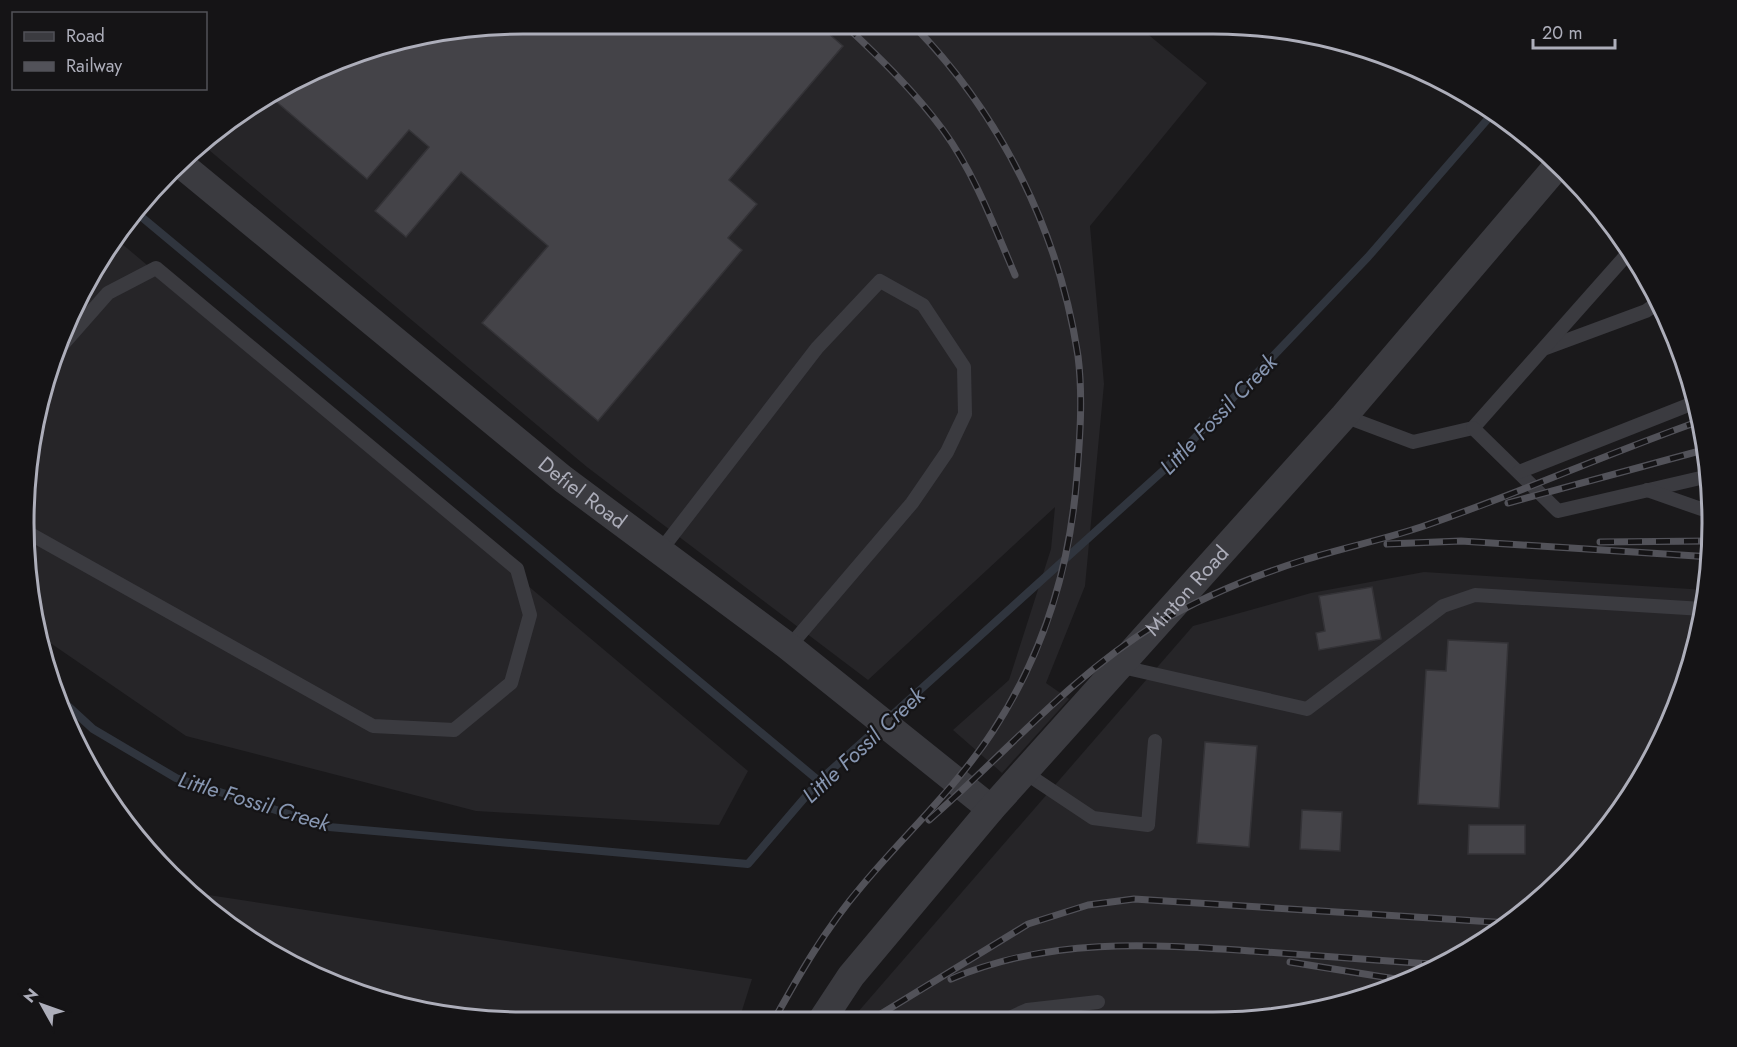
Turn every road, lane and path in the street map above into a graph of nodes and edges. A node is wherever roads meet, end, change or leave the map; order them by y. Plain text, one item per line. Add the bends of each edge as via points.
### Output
1 (187, 169) edge
2 (1552, 172) edge
3 (1624, 258) edge
4 (1652, 307) edge
5 (74, 332) edge
6 (1544, 349) junction
7 (1688, 405) edge
8 (1344, 416) junction
9 (1473, 428) junction
10 (1519, 472) junction
11 (1700, 478) edge
12 (1647, 490) junction
13 (1702, 509) edge
14 (35, 536) edge
15 (662, 550) junction
16 (1695, 608) edge
17 (789, 647) junction
18 (1118, 666) junction
19 (1155, 741) dead end
20 (1024, 772) junction
21 (991, 809) junction
22 (1098, 1002) dead end
23 (827, 1012) edge
24 (1023, 1012) edge

1 - 15 street, Defiel Road via 563,479
2 - 8 street, Minton Road
3 - 6 lane
4 - 6 lane
5 - 14 lane via 108,293 156,268 517,568 530,615 512,683 454,730 373,726
6 - 9 lane
7 - 10 lane
8 - 9 lane via 1413,442
8 - 18 street, Minton Road
9 - 10 lane
10 - 12 lane via 1558,510
11 - 12 lane
12 - 13 lane
15 - 17 street, Defiel Road
15 - 17 lane via 817,348 880,281 923,305 964,367 965,414 947,452 912,503
16 - 18 lane via 1474,595 1443,606 1307,709
17 - 21 street, Defiel Road
18 - 20 street, Minton Road
19 - 20 lane via 1148,825 1093,818
20 - 21 street, Minton Road
21 - 23 street, Minton Road via 851,976
22 - 24 lane

